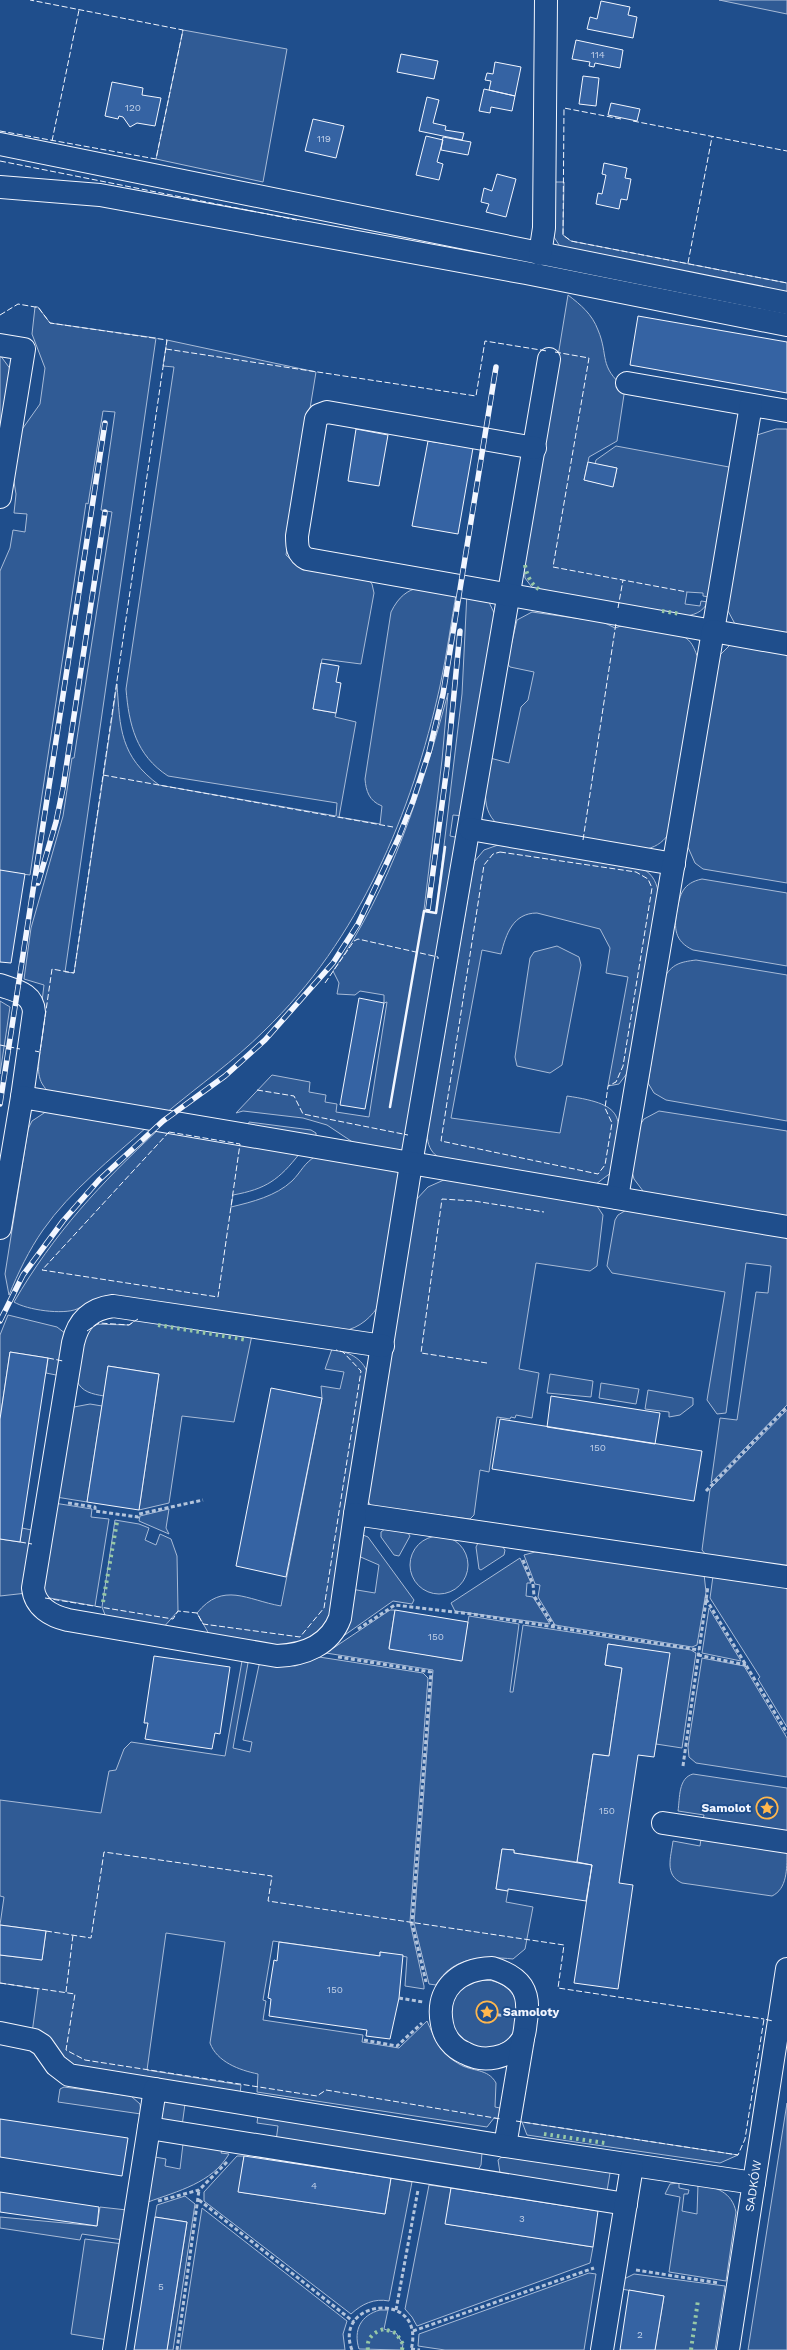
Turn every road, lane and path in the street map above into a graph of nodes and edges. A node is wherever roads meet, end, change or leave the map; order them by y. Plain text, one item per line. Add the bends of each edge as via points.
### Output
1 (546, 0) edge
2 (0, 144) edge
3 (0, 186) edge
4 (540, 254) junction
5 (787, 303) edge
6 (787, 324) edge
7 (0, 345) edge
8 (549, 359) dead end
9 (627, 383) dead end
10 (750, 405) junction
11 (787, 412) edge
12 (535, 448) junction
13 (0, 497) edge
14 (510, 595) junction
15 (713, 631) junction
16 (787, 644) edge
17 (470, 829) junction
18 (674, 864) junction
19 (0, 985) edge
20 (22, 1097) junction
21 (411, 1164) junction
22 (617, 1198) junction
23 (787, 1227) edge
24 (0, 1228) edge
25 (382, 1346) junction
26 (787, 1407) edge
27 (706, 1491) dead end
28 (48, 1499) junction
29 (203, 1500) dead end
30 (355, 1514) junction
31 (522, 1558) dead end
32 (711, 1566) junction
33 (787, 1577) edge
34 (706, 1600) junction
35 (554, 1627) junction
36 (354, 1632) dead end
37 (699, 1650) junction
38 (698, 1655) junction
39 (330, 1656) dead end
40 (746, 1665) junction
41 (787, 1733) edge
42 (683, 1766) dead end
43 (663, 1823) dead end
44 (787, 1842) edge
45 (787, 1969) edge
46 (427, 1986) dead end
47 (426, 1994) dead end
48 (399, 1998) dead end
49 (422, 2022) dead end
50 (0, 2033) edge
51 (523, 2039) junction
52 (364, 2040) dead end
53 (487, 2059) junction
54 (155, 2089) junction
55 (513, 2100) junction
56 (149, 2128) junction
57 (246, 2142) junction
58 (500, 2145) junction
59 (632, 2166) junction
60 (422, 2170) junction
61 (489, 2182) junction
62 (754, 2182) junction
63 (199, 2190) junction
64 (199, 2200) junction
65 (154, 2202) dead end
66 (626, 2204) junction
67 (620, 2267) junction
68 (738, 2286) junction
69 (396, 2310) junction
70 (354, 2322) junction
71 (413, 2331) junction
72 (411, 2349) edge
73 (114, 2350) edge
74 (177, 2350) edge
75 (352, 2350) edge
76 (420, 2350) edge
77 (602, 2350) edge
78 (728, 2350) edge

1 - 4 street via 544,228
2 - 4 street
3 - 6 street via 100,194
4 - 5 street
7 - 13 street via 24,349
8 - 12 street
9 - 10 street
10 - 11 street
10 - 15 street
12 - 14 street
12 - 14 street via 327,412 316,419 297,536 301,556
14 - 15 street
14 - 17 street
15 - 16 street
15 - 18 street
17 - 18 street
17 - 21 street
18 - 22 street
19 - 20 street via 27,995 34,1003
20 - 21 street
20 - 24 street
21 - 22 street
21 - 25 street
22 - 23 street
25 - 28 street via 113,1306 93,1311 79,1324 75,1336
25 - 30 street
26 - 27 path
28 - 29 path via 96,1507 95,1511 138,1517 139,1514
28 - 30 street via 33,1588 38,1603 52,1615 277,1656 309,1650 320,1644 336,1627
30 - 32 street
31 - 35 path via 533,1584 534,1596
32 - 33 street
32 - 34 path
34 - 37 path
34 - 40 path
35 - 36 path via 395,1605
35 - 37 path
37 - 38 path
38 - 40 path
38 - 42 path
39 - 46 path via 430,1672 412,1923
40 - 41 path
43 - 44 street
45 - 62 street, SADKÓW
47 - 48 path via 423,2002
49 - 52 path via 397,2046
50 - 54 street via 34,2040 42,2045 56,2065 69,2074
51 - 53 street via 514,2050
51 - 53 street via 528,2002 527,1994 518,1981 506,1972 492,1968 463,1974 443,1996 442,2026 448,2040 458,2050 472,2057
51 - 55 street
53 - 55 street via 500,2074
54 - 56 street
54 - 58 street
55 - 58 street
56 - 57 street
56 - 73 street
57 - 60 street
57 - 63 path
58 - 59 street
58 - 61 street
59 - 62 street
59 - 66 street
60 - 61 street
60 - 69 path
61 - 66 street
62 - 68 street, SADKÓW
63 - 64 path
63 - 65 path
64 - 70 path
64 - 74 path
66 - 67 street
67 - 68 path
67 - 71 path via 594,2268
67 - 77 street
68 - 78 street, SADKÓW
69 - 70 path via 373,2308
69 - 71 path
70 - 75 path via 350,2333
71 - 72 path
72 - 76 path

